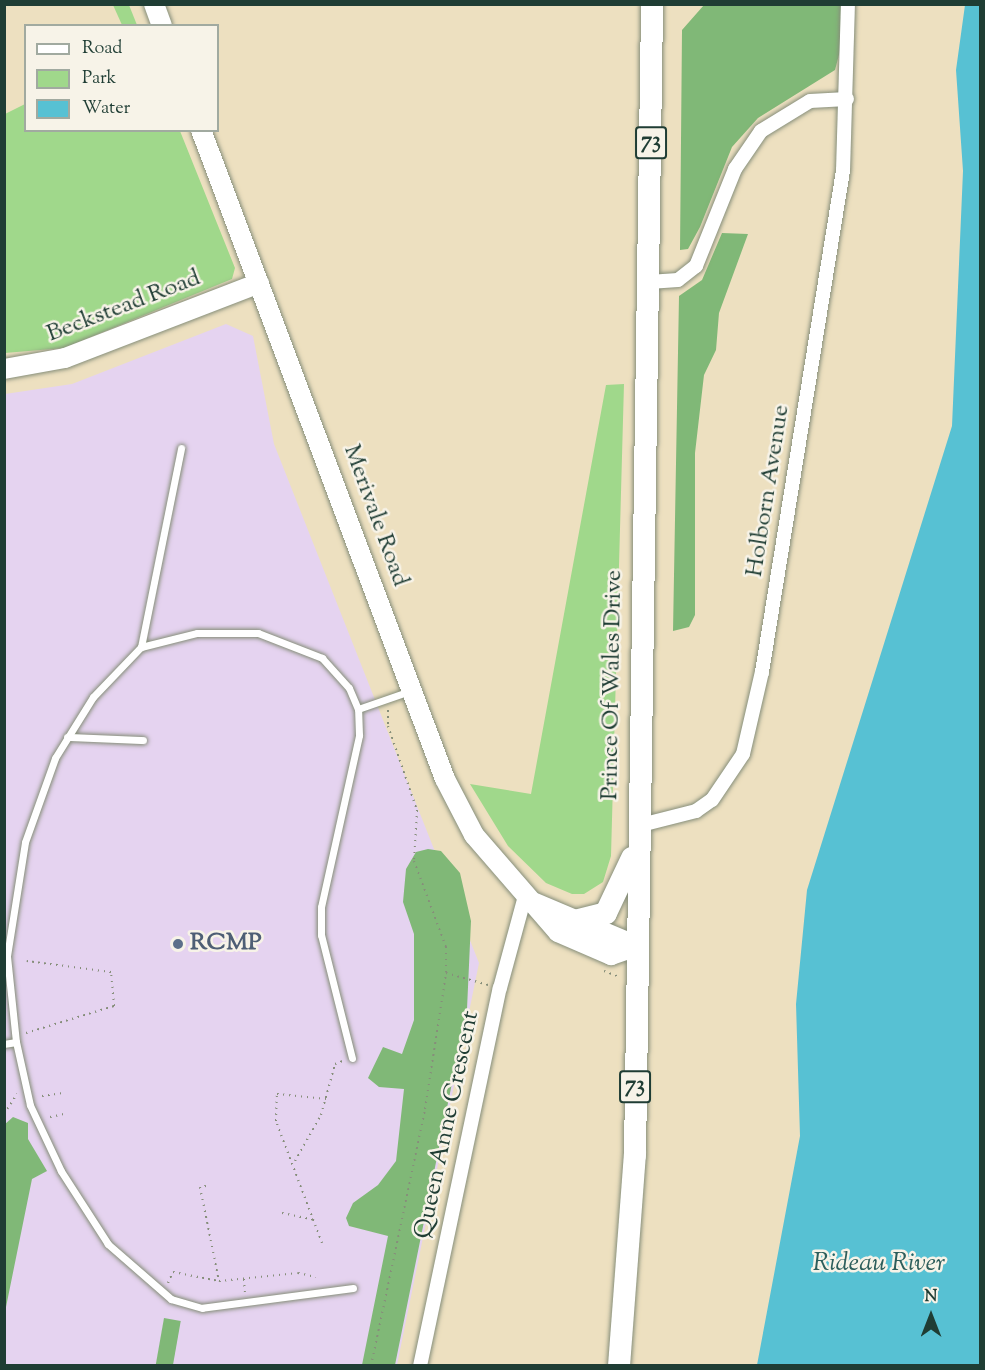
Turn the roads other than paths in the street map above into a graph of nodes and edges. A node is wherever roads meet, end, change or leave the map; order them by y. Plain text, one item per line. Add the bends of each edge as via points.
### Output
1 (154, 4) edge
2 (652, 4) edge
3 (848, 4) edge
4 (161, 24) edge
5 (847, 99) junction
6 (202, 132) edge
7 (649, 282) junction
8 (259, 283) junction
9 (4, 369) edge
10 (181, 448) dead end
11 (141, 648) junction
12 (412, 690) junction
13 (358, 709) junction
14 (67, 737) junction
15 (142, 740) dead end
16 (637, 833) junction
17 (528, 899) junction
18 (571, 922) junction
19 (637, 946) junction
20 (6, 956) edge
21 (15, 1038) junction
22 (4, 1044) edge
23 (352, 1058) road end
24 (353, 1288) dead end
25 (420, 1365) edge
26 (619, 1365) edge

1 - 4 main road
2 - 7 main road, Prince Of Wales Drive / 73
3 - 5 street, Holborn Avenue
5 - 7 street via 810,101 761,131 735,169 696,266 678,280
5 - 16 street, Holborn Avenue via 843,171 806,405 743,754 712,800 696,812
6 - 8 main road, Merivale Road
7 - 16 main road, Prince Of Wales Drive / 73
8 - 9 main road, Beckstead Road via 65,358
8 - 12 main road, Merivale Road
10 - 11 lane
11 - 13 lane via 197,633 278,638 322,658 349,688
11 - 14 lane via 93,697
12 - 13 lane
12 - 17 main road, Merivale Road via 445,779 474,835
13 - 23 lane via 359,735 321,907 321,935
14 - 15 lane
14 - 20 lane via 25,842
16 - 18 main road via 606,914
16 - 19 main road, Prince Of Wales Drive / 73
17 - 18 main road, Merivale Road
17 - 19 main road, Merivale Road via 558,932 586,947 612,955
17 - 25 street, Queen Anne Crescent via 500,988
18 - 19 main road, Merivale Road
19 - 26 main road, Prince Of Wales Drive / 73 via 632,1218
20 - 21 lane
21 - 22 lane
21 - 24 lane via 30,1105 61,1171 108,1244 171,1299 202,1308 238,1307

